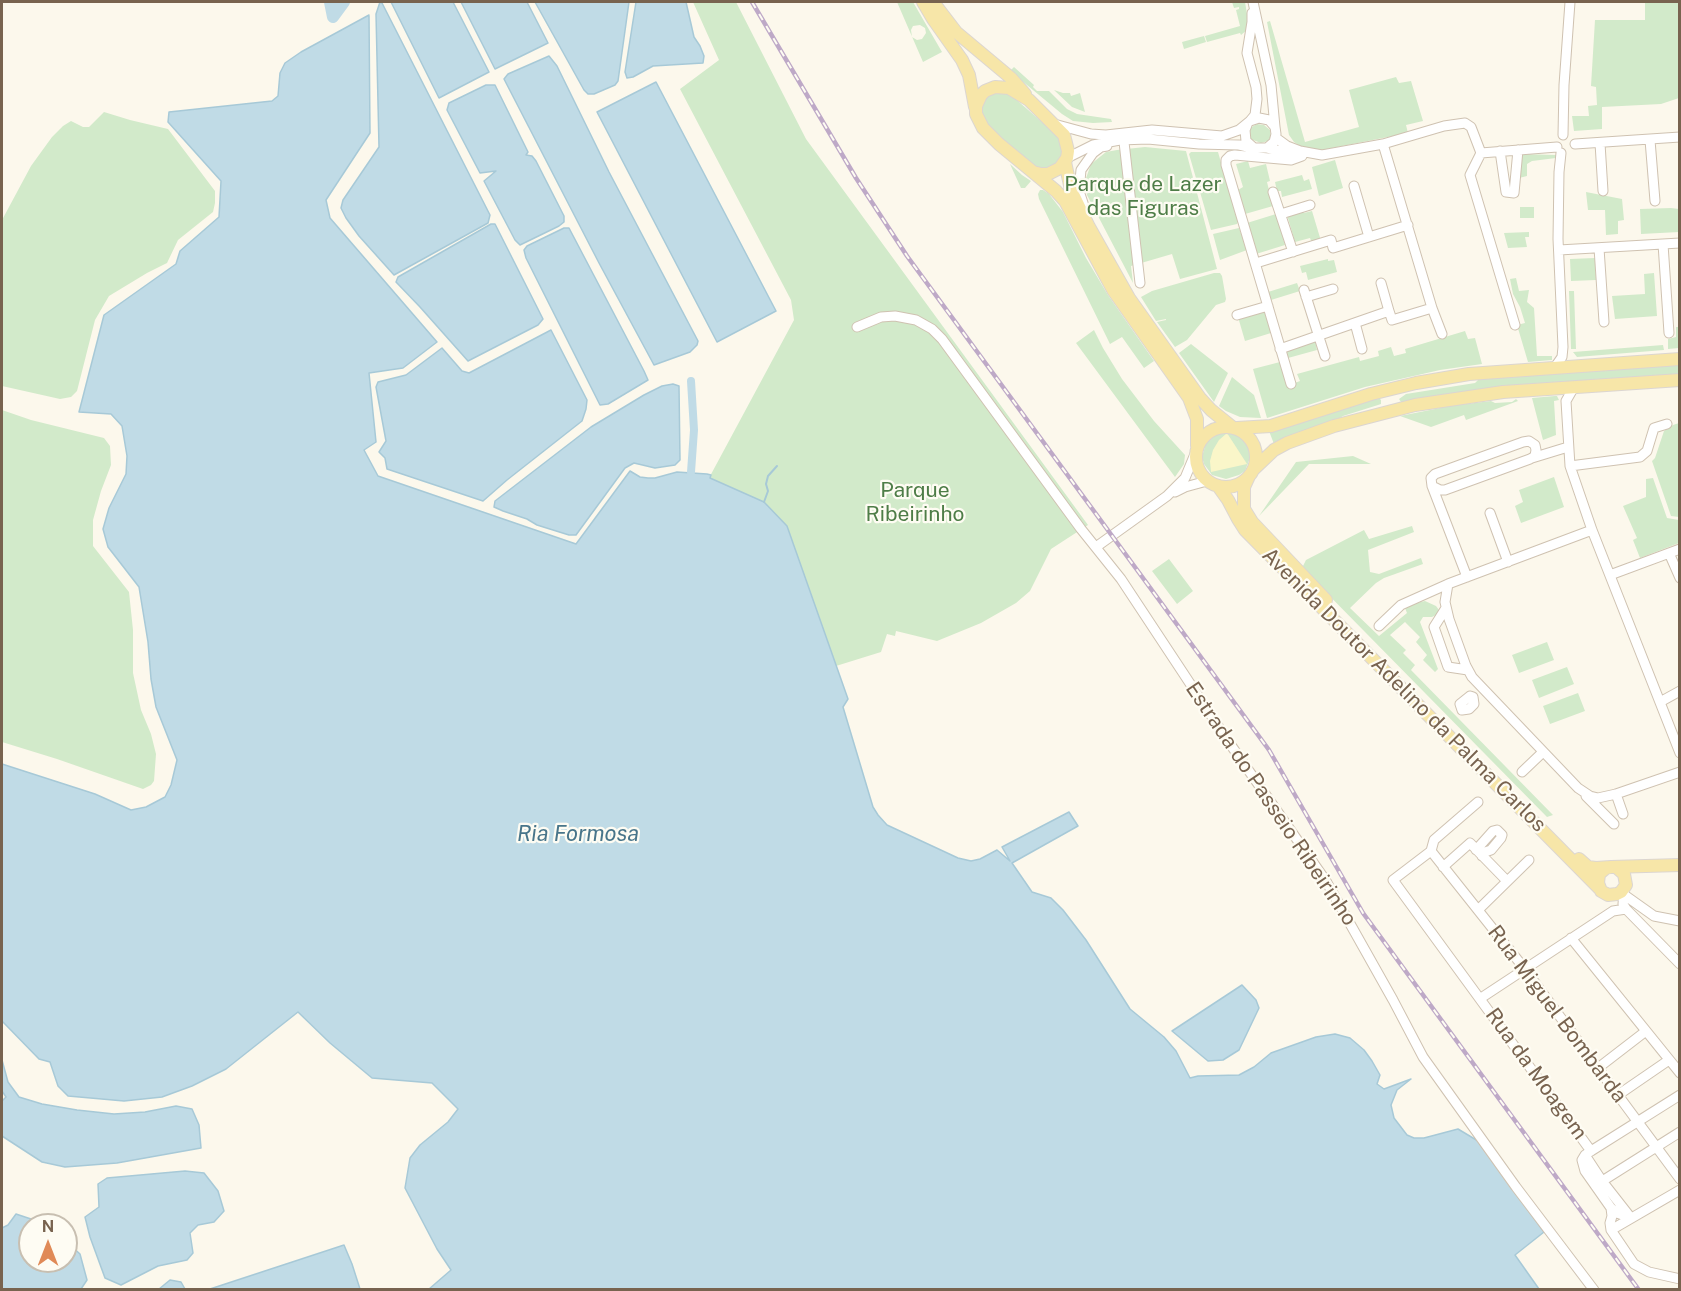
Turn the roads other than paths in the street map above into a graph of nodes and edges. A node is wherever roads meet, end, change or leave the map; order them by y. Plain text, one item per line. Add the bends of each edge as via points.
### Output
1 (923, 2) edge
2 (933, 2) edge
3 (1251, 2) edge
4 (1570, 2) edge
5 (1029, 100) junction
6 (976, 114) junction
7 (1249, 123) junction
8 (1054, 124) junction
9 (1275, 127) junction
10 (1563, 135) junction
11 (1276, 138) junction
12 (1677, 138) edge
13 (1650, 140) junction
14 (1127, 141) junction
15 (1600, 143) junction
16 (1383, 144) junction
17 (1575, 144) junction
18 (1254, 148) junction
19 (1267, 148) junction
20 (1518, 150) junction
21 (1559, 150) junction
22 (1500, 151) junction
23 (1481, 153) junction
24 (1322, 155) junction
25 (1302, 156) junction
26 (1066, 160) junction
27 (1038, 176) junction
28 (1354, 186) dead end
29 (1603, 190) dead end
30 (1274, 192) dead end
31 (1655, 201) dead end
32 (1310, 205) dead end
33 (1281, 214) junction
34 (1087, 223) junction
35 (1408, 225) junction
36 (1369, 237) junction
37 (1680, 243) edge
38 (1663, 244) junction
39 (1599, 248) junction
40 (1559, 250) junction
41 (1293, 252) junction
42 (1256, 263) junction
43 (1140, 283) dead end
44 (1381, 283) dead end
45 (1332, 289) dead end
46 (1268, 306) junction
47 (1432, 308) junction
48 (1389, 311) junction
49 (1237, 315) dead end
50 (1604, 322) dead end
51 (1355, 323) junction
52 (1515, 325) dead end
53 (857, 327) dead end
54 (1669, 333) dead end
55 (1442, 334) dead end
56 (1319, 336) junction
57 (1563, 346) junction
58 (1280, 349) junction
59 (1362, 349) dead end
60 (1325, 356) dead end
61 (1680, 359) edge
62 (1573, 366) junction
63 (1556, 367) junction
64 (1469, 374) junction
65 (1676, 379) edge
66 (1291, 384) dead end
67 (1574, 387) junction
68 (1556, 388) junction
69 (1371, 394) junction
70 (1566, 401) junction
71 (1415, 405) junction
72 (1667, 424) dead end
73 (1334, 426) junction
74 (1235, 428) junction
75 (1568, 447) junction
76 (1196, 450) junction
77 (1489, 454) junction
78 (1530, 459) junction
79 (1474, 460) junction
80 (1570, 466) junction
81 (1502, 470) junction
82 (1251, 472) junction
83 (1478, 478) junction
84 (1212, 484) junction
85 (1432, 486) junction
86 (1445, 490) junction
87 (1167, 496) junction
88 (1438, 500) junction
89 (1490, 513) dead end
90 (1592, 530) junction
91 (1096, 547) junction
92 (1680, 549) edge
93 (1670, 553) junction
94 (1508, 562) junction
95 (1610, 575) junction
96 (1467, 578) junction
97 (1680, 578) edge
98 (1448, 584) junction
99 (1425, 594) junction
100 (1446, 605) junction
101 (1379, 626) dead end
102 (1468, 670) junction
103 (1482, 688) junction
104 (1680, 691) edge
105 (1473, 697) dead end
106 (1660, 702) junction
107 (1544, 752) junction
108 (1680, 753) edge
109 (1522, 772) dead end
110 (1680, 772) edge
111 (1573, 786) junction
112 (1616, 794) junction
113 (1605, 797) junction
114 (1478, 802) dead end
115 (1599, 809) junction
116 (1623, 814) dead end
117 (1614, 824) dead end
118 (1431, 851) junction
119 (1529, 860) dead end
120 (1680, 865) edge
121 (1649, 866) junction
122 (1443, 867) junction
123 (1613, 867) junction
124 (1507, 881) junction
125 (1600, 889) junction
126 (1624, 889) junction
127 (1626, 909) junction
128 (1478, 910) junction
129 (1607, 915) junction
130 (1680, 921) edge
131 (1571, 938) junction
132 (1676, 955) edge
133 (1680, 964) edge
134 (1524, 968) junction
135 (1481, 998) junction
136 (1646, 1031) junction
137 (1669, 1060) junction
138 (1598, 1068) junction
139 (1680, 1073) edge
140 (1618, 1095) junction
141 (1680, 1095) edge
142 (1638, 1122) junction
143 (1680, 1132) edge
144 (1656, 1147) junction
145 (1588, 1153) junction
146 (1680, 1179) edge
147 (1599, 1183) junction
148 (1680, 1190) edge
149 (1611, 1208) junction
150 (1631, 1218) junction
151 (1611, 1230) junction
152 (1680, 1279) edge
153 (1594, 1290) edge

1 - 6 main road via 962,60 969,75
2 - 5 main road via 956,32 1011,78
3 - 7 street via 1247,53 1257,99 1255,115
3 - 9 street via 1272,92
4 - 10 street
5 - 6 main road via 1009,88 990,88 981,95
5 - 8 main road
6 - 27 main road via 983,128
7 - 8 street via 1227,135 1211,136 1152,130 1091,134
7 - 9 street via 1264,118
7 - 18 street via 1246,141
8 - 26 main road via 1065,135
9 - 11 street
10 - 17 street via 1572,137
10 - 21 street via 1557,142
11 - 19 street
11 - 24 street via 1300,151
12 - 13 street
13 - 15 street
13 - 31 street
14 - 18 street via 1239,144
14 - 26 street via 1092,145
14 - 34 street via 1101,147 1081,170 1079,190
14 - 43 street
15 - 17 street
15 - 29 street
16 - 23 street via 1465,123 1471,127
16 - 24 street
16 - 35 street
17 - 21 street via 1573,151 1566,154
18 - 19 street
19 - 25 street
20 - 21 street
20 - 22 street
20 - 22 street via 1514,193 1506,192
21 - 40 street
22 - 23 street
23 - 52 street via 1470,175
24 - 25 street
25 - 42 street via 1291,160 1235,155 1226,160
26 - 27 main road via 1054,172
26 - 34 main road via 1071,190
27 - 76 main road via 1065,201 1113,290 1189,398 1197,419
28 - 36 street
30 - 33 street
32 - 33 street
33 - 41 street
34 - 74 main road via 1129,298 1200,398
35 - 36 street
35 - 47 street
36 - 41 street via 1333,248 1331,240
37 - 38 street
38 - 39 street
38 - 54 street
39 - 40 street
39 - 50 street
40 - 57 street
41 - 42 street
42 - 46 street
44 - 48 street
45 - 56 street via 1305,293
46 - 49 street
46 - 58 street
47 - 48 street via 1392,320
47 - 55 street
48 - 51 street
51 - 56 street
51 - 59 street
53 - 91 street, Estrada do Passeio Ribeirinho via 881,317 896,316 932,328
56 - 58 street
56 - 60 street
57 - 62 street
57 - 63 street
58 - 66 street
61 - 62 main road
62 - 63 main road
63 - 64 main road
64 - 69 main road
64 - 71 main road via 1462,381 1395,395 1396,402
65 - 67 main road
67 - 68 main road
67 - 70 street
68 - 70 street
68 - 71 main road
69 - 73 main road via 1384,396 1384,406 1346,416
69 - 74 main road via 1271,426
70 - 75 street
71 - 73 main road
72 - 80 street via 1654,428 1647,451 1640,457
73 - 82 main road via 1274,450
74 - 76 main road via 1209,431
74 - 82 main road via 1252,441 1256,460
75 - 78 street
75 - 80 street
76 - 84 main road via 1198,471
76 - 87 street via 1185,478
77 - 78 street via 1529,441 1536,450
77 - 79 street
77 - 81 street via 1486,465
78 - 81 street
79 - 83 street via 1484,467
79 - 85 street via 1435,474
80 - 90 street
81 - 83 street
82 - 84 main road via 1235,486
82 - 123 main road, Avenida Doutor Adelino da Palma Carlos via 1244,487 1244,509 1252,522 1588,867
83 - 86 street
84 - 87 street via 1185,487
84 - 125 main road, Avenida Doutor Adelino da Palma Carlos via 1228,500 1245,530
85 - 86 street
85 - 88 street
86 - 88 street
87 - 91 street
88 - 96 street
89 - 94 street
90 - 94 street
90 - 95 street
91 - 153 street, Estrada do Passeio Ribeirinho via 1326,881 1423,1057
92 - 93 street
93 - 95 street
93 - 97 street
94 - 96 street
95 - 106 street
96 - 98 street
98 - 99 street
98 - 100 street
99 - 100 street
99 - 101 street via 1401,605
100 - 102 street
100 - 102 street via 1434,627 1444,657 1448,667
102 - 103 street
103 - 105 street
103 - 107 street
104 - 106 street
106 - 108 street
107 - 109 street
107 - 111 street
110 - 112 street
111 - 113 street via 1590,796
111 - 115 street
112 - 113 street
112 - 116 street
113 - 115 street
114 - 118 street via 1434,840
115 - 117 street
118 - 122 street, Rua Miguel Bombarda
118 - 135 street, Rua da Moagem via 1394,880
119 - 124 street
120 - 121 main road, Avenida Doutor Adelino da Palma Carlos
121 - 123 main road, Avenida Doutor Adelino da Palma Carlos
121 - 126 main road via 1635,873
122 - 124 street via 1470,843
122 - 128 street, Rua Miguel Bombarda
123 - 125 main road via 1599,874
123 - 126 main road via 1624,874
124 - 128 street
125 - 126 main road via 1608,895
125 - 129 street via 1610,902
126 - 127 street
126 - 130 street via 1654,916
127 - 129 street
127 - 132 street
128 - 134 street, Rua Miguel Bombarda
129 - 131 street
131 - 134 street
131 - 136 street
132 - 133 street
134 - 135 street
134 - 138 street, Rua Miguel Bombarda
135 - 145 street, Rua da Moagem
136 - 137 street
136 - 138 street
137 - 139 street
137 - 140 street
138 - 140 street, Rua Miguel Bombarda
140 - 142 street, Rua Miguel Bombarda
141 - 142 street
142 - 144 street, Rua Miguel Bombarda
142 - 145 street
143 - 144 street
144 - 146 street, Rua Miguel Bombarda
144 - 147 street
145 - 147 street, Rua da Moagem
147 - 149 street
147 - 150 street
148 - 150 street
149 - 150 street
149 - 151 street
150 - 151 street
151 - 152 street via 1634,1264

